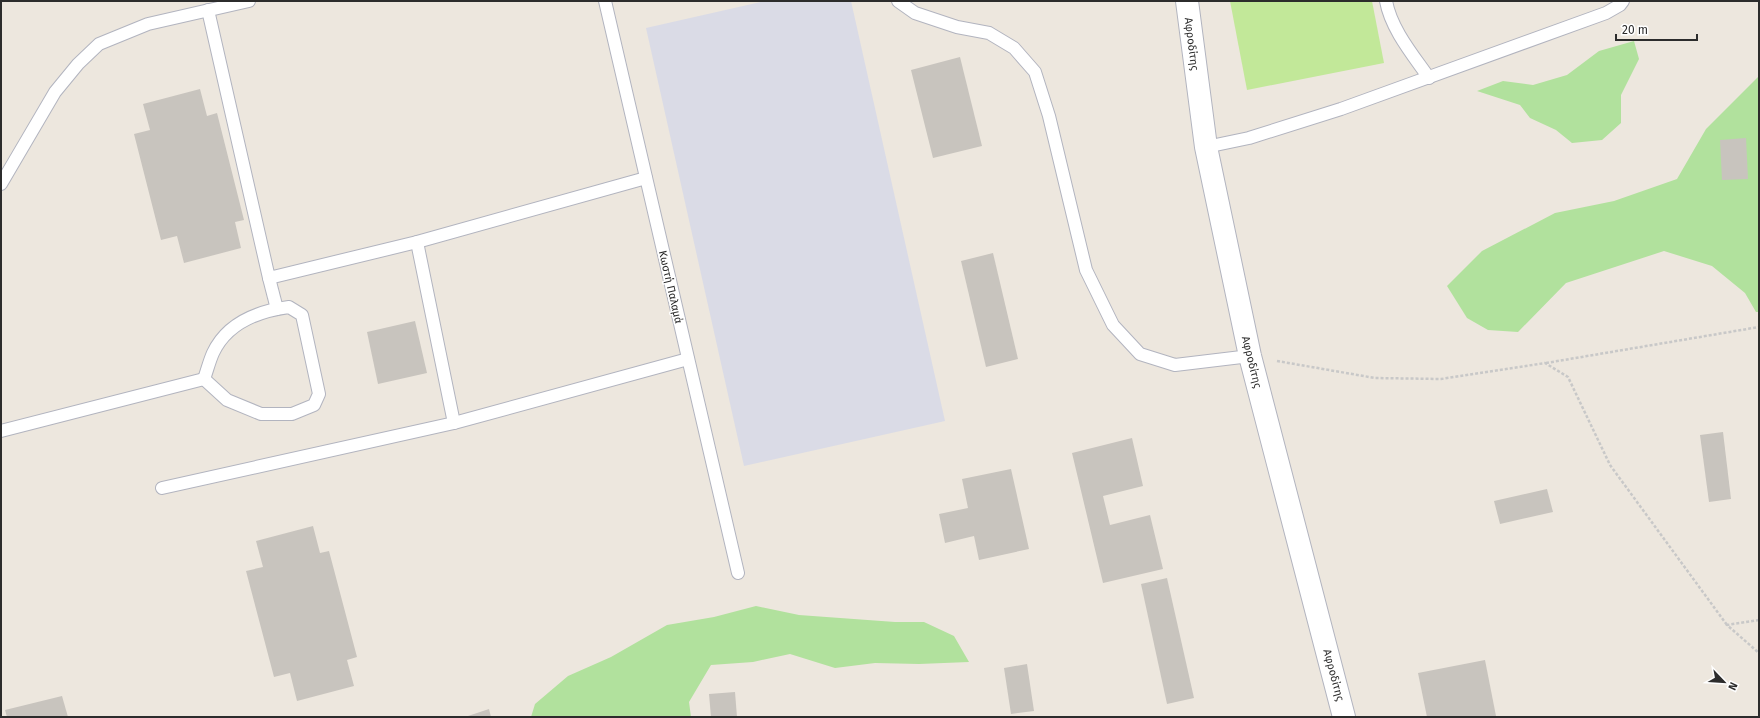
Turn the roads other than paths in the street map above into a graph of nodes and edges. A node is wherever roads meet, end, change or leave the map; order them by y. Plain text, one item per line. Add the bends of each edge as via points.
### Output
1 (249, 1) edge
2 (604, 1) edge
3 (898, 1) edge
4 (1187, 1) edge
5 (1386, 1) edge
6 (1623, 1) edge
7 (208, 10) junction
8 (1429, 78) junction
9 (1206, 148) junction
10 (646, 178) junction
11 (1, 184) edge
12 (417, 242) junction
13 (270, 278) junction
14 (277, 309) junction
15 (1250, 356) junction
16 (688, 359) junction
17 (204, 380) junction
18 (454, 423) junction
19 (1, 431) edge
20 (162, 488) dead end
21 (738, 573) dead end
22 (1344, 717) edge

1 - 7 lane
2 - 10 lane, Κωστή Παλαμά
3 - 15 lane via 922,16 957,27 989,33 1014,48 1034,72 1049,116 1086,270 1113,325 1140,354 1175,365
4 - 9 street, Αφροδίτης
5 - 8 lane via 1388,11 1407,47
6 - 8 lane via 1606,13
7 - 11 lane via 148,24 99,44 55,92
7 - 13 lane
8 - 9 lane via 1249,138
9 - 15 street, Αφροδίτης
10 - 12 lane
10 - 16 lane, Κωστή Παλαμά
12 - 13 lane
12 - 18 lane
13 - 14 lane
14 - 17 lane via 246,318 230,330 214,352
14 - 17 lane via 289,307 302,315 319,394 314,405 292,414 261,414 227,400
15 - 22 street, Αφροδίτης
16 - 18 lane
16 - 21 lane, Κωστή Παλαμά
17 - 19 lane
18 - 20 lane

